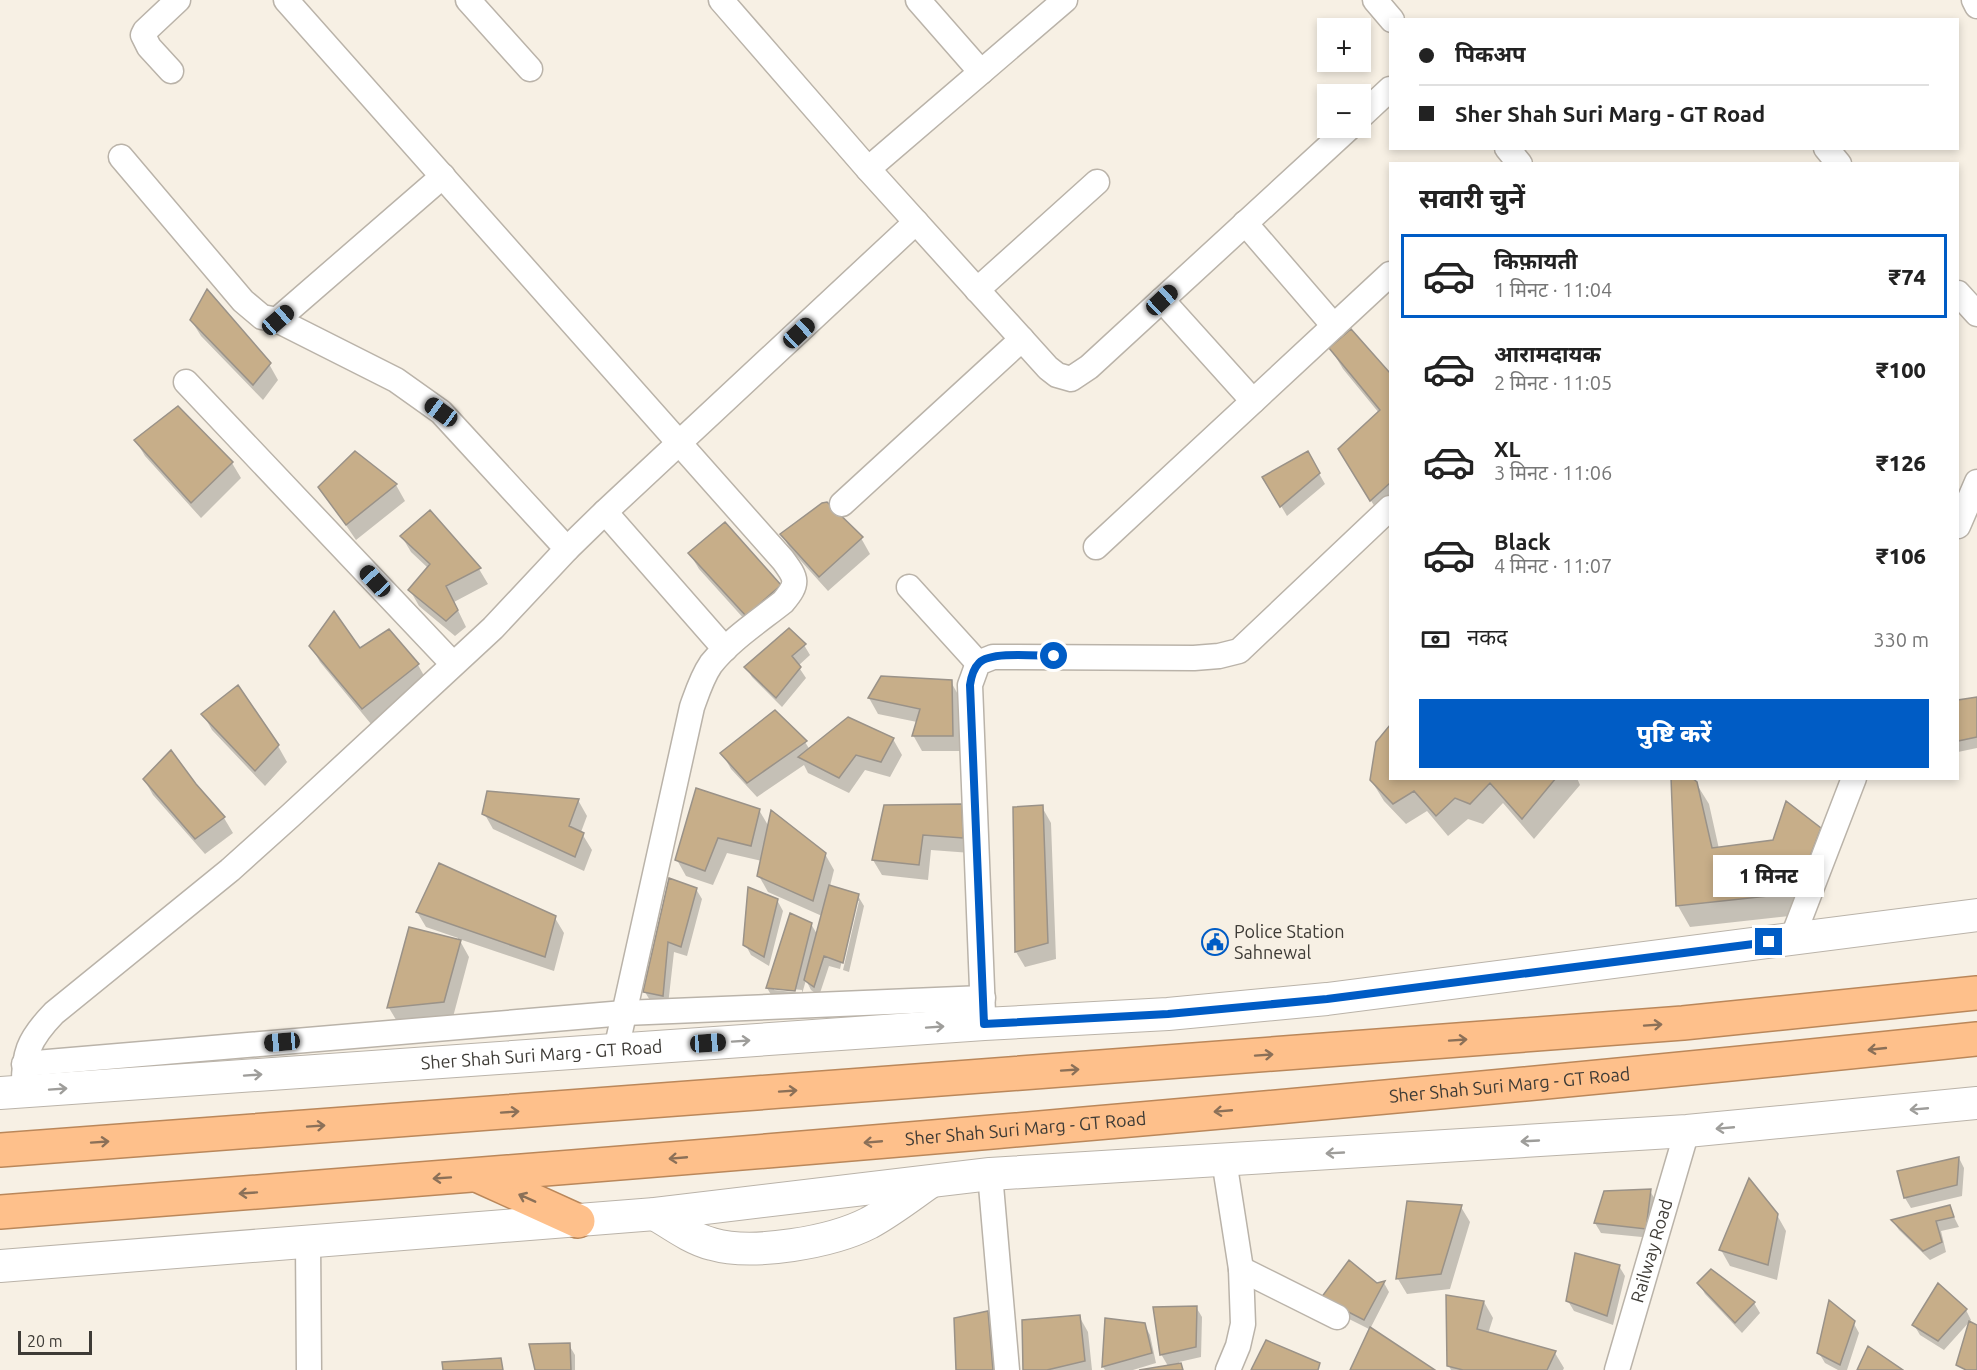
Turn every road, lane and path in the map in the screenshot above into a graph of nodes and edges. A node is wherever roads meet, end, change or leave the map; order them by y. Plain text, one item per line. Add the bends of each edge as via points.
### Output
1 (178, 0) edge
2 (286, 0) edge
3 (918, 0) edge
4 (1065, 0) edge
5 (1375, 0) edge
6 (1974, 0) edge
7 (725, 1) edge
8 (478, 3) edge
9 (1977, 6) edge
10 (1390, 18) edge
11 (530, 69) dead end
12 (171, 71) dead end
13 (981, 72) junction
14 (1389, 90) edge
15 (1371, 107) edge
16 (1338, 138) edge
17 (1828, 150) edge
18 (121, 157) dead end
19 (1837, 162) edge
20 (868, 169) junction
21 (443, 176) junction
22 (1097, 182) dead end
23 (916, 222) junction
24 (1245, 223) junction
25 (1389, 275) edge
26 (977, 290) junction
27 (1959, 294) edge
28 (1162, 300) junction
29 (1977, 314) edge
30 (278, 320) junction
31 (1334, 326) junction
32 (1022, 339) junction
33 (186, 382) dead end
34 (1253, 401) junction
35 (681, 443) junction
36 (1977, 482) edge
37 (842, 504) dead end
38 (1389, 509) edge
39 (605, 512) junction
40 (1959, 524) edge
41 (1096, 547) dead end
42 (567, 549) junction
43 (909, 587) dead end
44 (725, 649) junction
45 (978, 663) junction
46 (453, 664) junction
47 (1853, 780) edge
48 (1977, 915) edge
49 (1792, 939) junction
50 (1977, 993) edge
51 (983, 1011) junction
52 (624, 1013) junction
53 (540, 1020) junction
54 (1977, 1039) edge
55 (616, 1050) junction
56 (538, 1055) junction
57 (16, 1083) edge
58 (1977, 1103) edge
59 (1687, 1131) junction
60 (0, 1150) edge
61 (1224, 1160) junction
62 (990, 1174) junction
63 (477, 1175) junction
64 (931, 1181) junction
65 (0, 1212) edge
66 (655, 1214) junction
67 (578, 1221) junction
68 (308, 1242) junction
69 (0, 1266) edge
70 (1241, 1269) junction
71 (1337, 1317) dead end
72 (309, 1370) edge
73 (1007, 1370) edge
74 (1228, 1370) edge
75 (1617, 1370) edge

1 - 12 street via 143,35
2 - 21 street
3 - 13 street
4 - 13 street
5 - 10 street
6 - 9 street
7 - 20 street
8 - 11 street
13 - 20 street
14 - 15 street
16 - 24 street
17 - 19 street
18 - 30 street via 243,301 262,317
20 - 23 street
21 - 30 street
21 - 35 street
22 - 26 street
23 - 26 street
23 - 35 street
24 - 28 street
24 - 31 street
25 - 31 street
26 - 32 street
27 - 29 street
28 - 32 street via 1071,379 1057,375
28 - 34 street
30 - 42 street via 396,380 441,412
31 - 34 street
32 - 37 street
33 - 46 street
34 - 41 street
35 - 39 street
35 - 44 street via 794,574 793,588 783,602
36 - 40 street
38 - 45 street via 1239,651 1194,658 1007,656
39 - 42 street
39 - 44 street
42 - 46 street via 513,608
43 - 45 street
44 - 52 street via 710,666 692,707
45 - 51 street via 970,685
46 - 57 street via 230,870 54,1014 28,1045
47 - 49 street
48 - 49 street, Sher Shah Suri Marg - GT Road
49 - 51 street, Sher Shah Suri Marg - GT Road via 1327,999 1168,1014
60 -> 50 highway via 1683,1023
51 - 52 street
55 -> 51 street, Sher Shah Suri Marg - GT Road
52 - 53 street
52 - 55 street
53 - 56 street
53 - 57 street
54 -> 63 highway, Sher Shah Suri Marg - GT Road via 1686,1070
55 - 56 street, Sher Shah Suri Marg - GT Road
57 -> 56 street, Sher Shah Suri Marg - GT Road
58 -> 59 street
59 -> 61 street
59 - 75 street, Railway Road
61 - 62 street
61 - 70 street
62 - 64 street
62 - 73 street
63 -> 65 highway, Sher Shah Suri Marg - GT Road
67 -> 63 highway
64 - 66 street
64 - 66 street via 867,1224 838,1236 783,1246 740,1249 712,1244
66 - 67 street
67 - 68 street
68 - 69 street
68 - 72 street
70 - 71 street
70 - 74 street via 1243,1324

